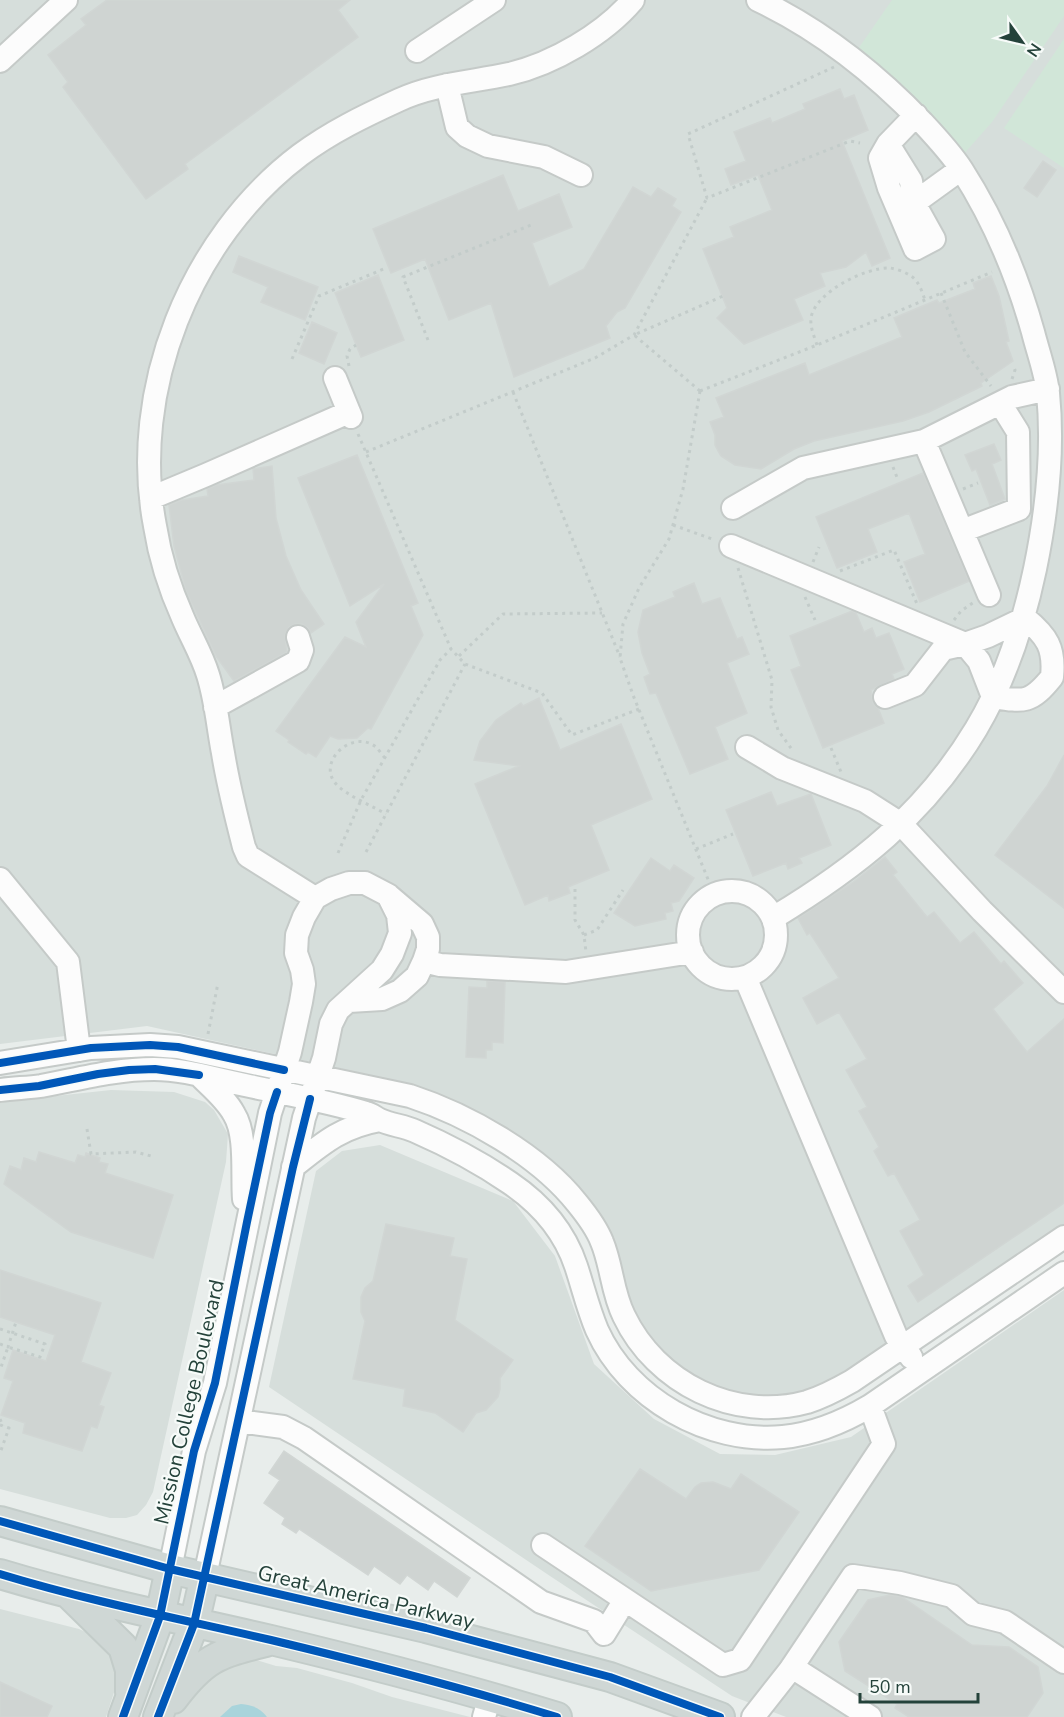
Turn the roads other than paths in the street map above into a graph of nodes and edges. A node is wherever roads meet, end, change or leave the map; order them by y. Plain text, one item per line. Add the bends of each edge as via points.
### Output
1 (66, 0) edge
2 (494, 0) edge
3 (633, 0) edge
4 (758, 0) edge
5 (417, 51) dead end
6 (0, 61) edge
7 (447, 85) junction
8 (916, 116) junction
9 (888, 144) junction
10 (961, 169) junction
11 (581, 175) dead end
12 (914, 203) junction
13 (343, 374) road end
14 (1048, 389) junction
15 (1006, 400) junction
16 (924, 441) junction
17 (1055, 443) edge
18 (1018, 451) junction
19 (151, 498) junction
20 (733, 508) dead end
21 (962, 531) junction
22 (731, 546) road end
23 (989, 595) dead end
24 (1025, 618) junction
25 (298, 637) dead end
26 (965, 644) junction
27 (1058, 680) edge
28 (885, 698) dead end
29 (993, 698) junction
30 (215, 707) junction
31 (747, 747) dead end
32 (901, 824) junction
33 (0, 879) edge
34 (388, 895) junction
35 (315, 898) junction
36 (773, 918) junction
37 (692, 952) junction
38 (424, 961) junction
39 (745, 976) junction
40 (1064, 992) edge
41 (349, 1001) junction
42 (79, 1050) junction
43 (0, 1063) edge
44 (284, 1070) junction
45 (199, 1075) junction
46 (318, 1076) junction
47 (0, 1090) edge
48 (277, 1092) junction
49 (310, 1100) junction
50 (380, 1120) junction
51 (293, 1167) junction
52 (247, 1222) junction
53 (1064, 1236) edge
54 (1064, 1273) edge
55 (903, 1347) junction
56 (921, 1371) junction
57 (870, 1406) junction
58 (239, 1421) junction
59 (0, 1521) edge
60 (543, 1545) dead end
61 (170, 1569) junction
62 (0, 1574) edge
63 (205, 1576) junction
64 (70, 1595) junction
65 (630, 1603) junction
66 (160, 1616) junction
67 (194, 1624) junction
68 (271, 1640) junction
69 (1064, 1662) edge
70 (792, 1667) junction
71 (487, 1707) edge
72 (126, 1708) edge
73 (159, 1717) edge
74 (557, 1717) edge
75 (720, 1717) edge
76 (753, 1717) edge
77 (870, 1717) edge

1 - 6 street
2 - 5 street
3 - 7 street via 621,15 549,62 510,74
4 - 8 street via 811,27 880,81
7 - 11 street via 457,127 467,136 488,146 544,157
7 - 19 street via 404,98 329,135 280,172 216,245 199,271 162,363 151,425
8 - 9 street
8 - 10 street
9 - 12 street via 910,181
9 - 12 street via 880,158 888,188 915,249 934,239
10 - 12 street
10 - 14 street via 1011,265
13 - 19 street via 350,414 194,491
14 - 15 street
14 - 17 street
15 - 16 street
15 - 18 street via 1018,432
16 - 20 street via 803,468
16 - 21 street
17 - 18 street
17 - 24 street via 1044,526
18 - 21 street via 1019,509
19 - 30 street via 170,586 208,675
21 - 23 street
22 - 26 street via 813,574
24 - 26 street
24 - 27 street via 1050,645
24 - 29 street
25 - 30 street via 302,650 298,661 262,672
26 - 28 street via 943,649 915,685
26 - 29 street via 979,661
27 - 29 street via 1037,695 1016,701
29 - 32 street via 941,779
30 - 35 street via 248,856
31 - 32 street via 782,768 866,801
32 - 36 street via 854,865
32 - 40 street
33 - 42 street via 68,962
34 - 35 street via 365,884 349,883
34 - 38 street via 422,924 428,937
34 - 41 street via 398,915 400,933 396,944 382,970
35 - 44 street, Mission College Boulevard via 297,935 296,953 304,984
36 - 37 street via 755,897 742,892 714,894 694,912 688,938
36 - 39 street via 775,947 758,970
37 - 38 street via 566,972
37 - 39 street via 698,963 720,977
38 - 41 street via 417,976 391,996
39 - 55 street
41 - 46 street via 338,1010 331,1024
42 - 43 street
42 - 44 street via 178,1047
44 - 46 street
44 - 48 street, Mission College Boulevard
45 - 47 street via 129,1070
45 - 48 street
45 - 52 street via 235,1114 240,1129
46 - 49 street
46 - 55 street via 443,1107 537,1164 563,1186 602,1241 615,1294 638,1340 673,1377 696,1391 744,1406 806,1402 852,1381
48 - 49 street
48 - 52 street, Mission College Boulevard
49 - 50 street via 370,1114
49 - 51 street
50 - 51 street via 346,1129
50 - 57 street via 446,1146 534,1200 562,1233 571,1251 597,1330 610,1353 656,1402 728,1433 780,1437 835,1424
51 - 58 street
52 - 61 street, Mission College Boulevard via 215,1383 194,1451
53 - 55 street
54 - 56 street
55 - 56 street
56 - 57 street
57 - 65 street via 884,1444 740,1660 723,1665
58 - 63 street
58 - 65 street via 283,1427 304,1438 541,1602 594,1621 604,1634 620,1608
59 - 61 main road, Great America Parkway
60 - 65 street
61 - 63 main road, Great America Parkway
61 - 66 main road, Mission College Boulevard
62 - 64 main road
63 - 67 main road
63 - 75 main road, Great America Parkway via 426,1628 610,1677
64 - 66 main road
64 - 72 main road via 123,1647 130,1670
66 - 67 main road
66 - 72 main road, Mission College Boulevard
67 - 68 main road
67 - 73 main road
68 - 71 main road
68 - 73 main road via 210,1660 192,1674
69 - 70 street via 1005,1622 973,1614 952,1596 853,1576
70 - 76 street
70 - 77 street
71 - 74 main road

